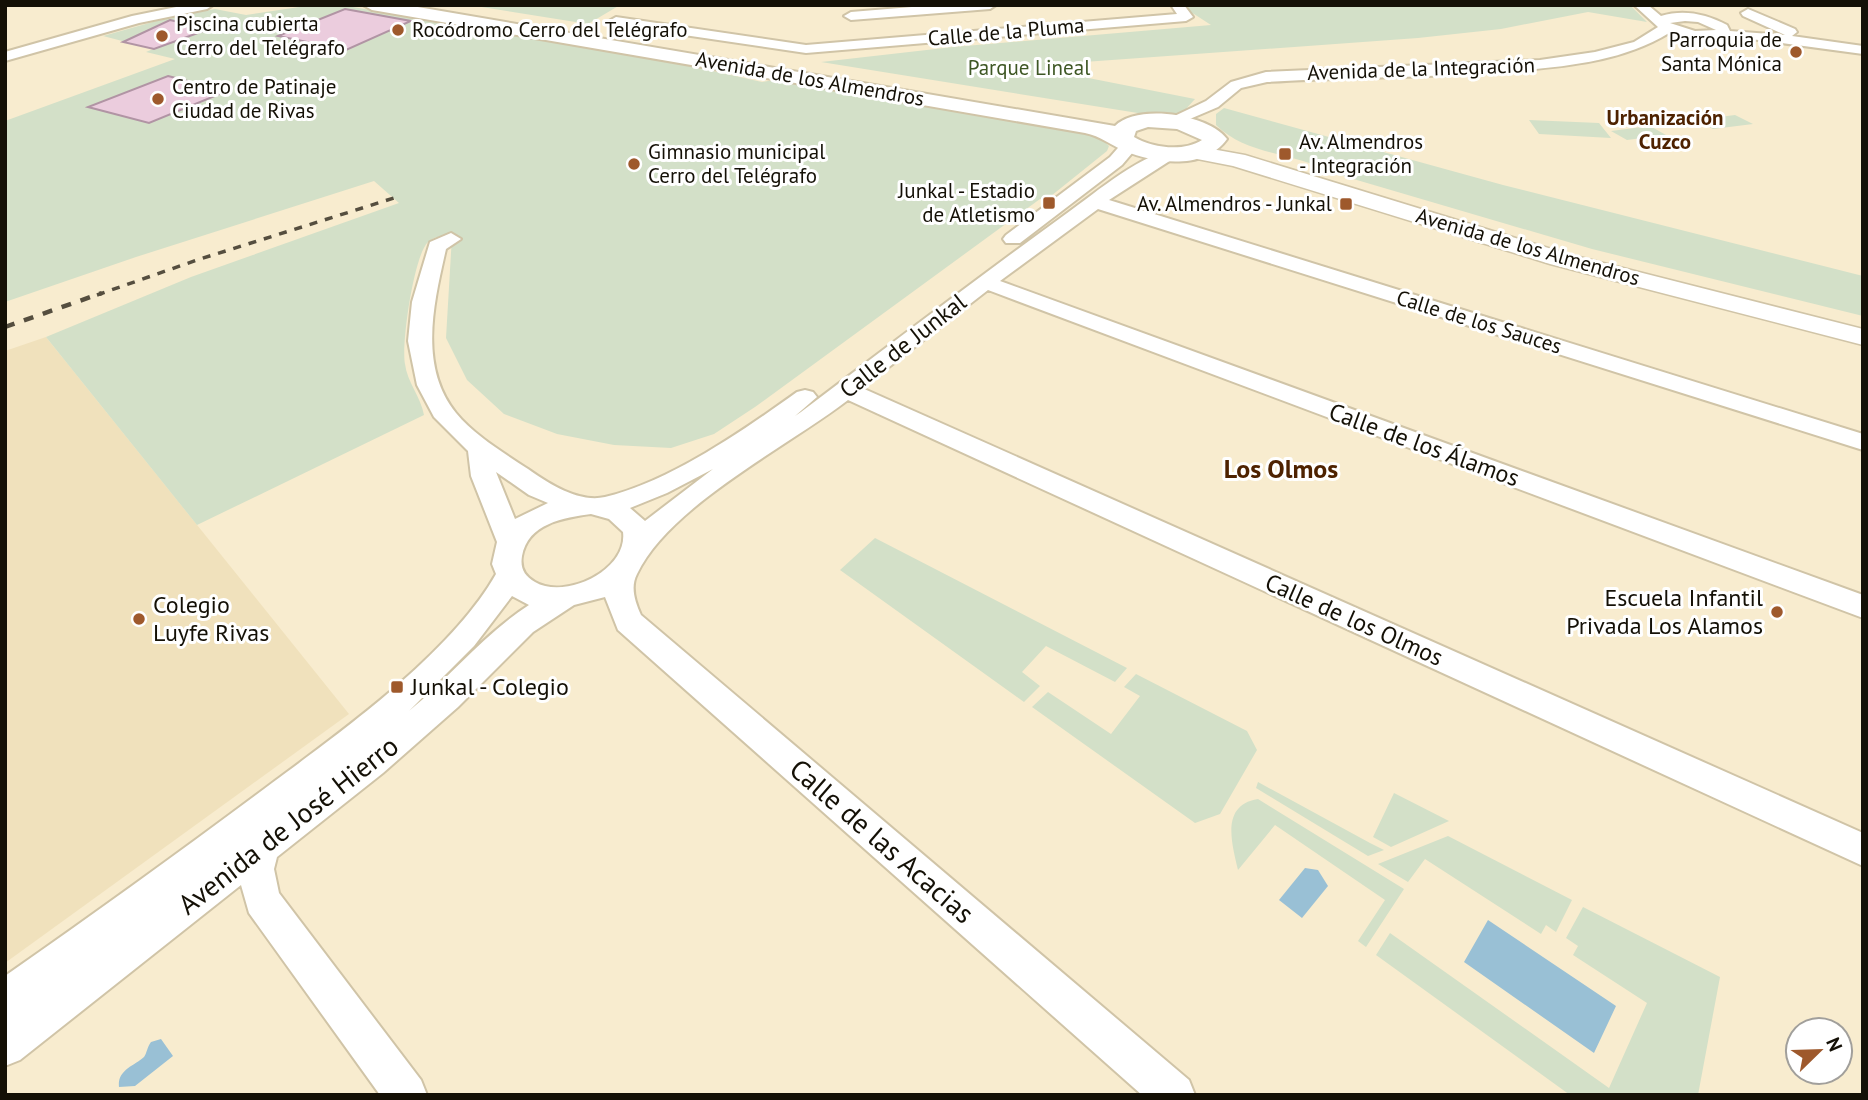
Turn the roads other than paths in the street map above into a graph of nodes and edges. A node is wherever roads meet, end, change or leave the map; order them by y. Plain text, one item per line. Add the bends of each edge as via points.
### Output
1 (167, 5) edge
2 (176, 5) edge
3 (207, 5) edge
4 (372, 5) edge
5 (449, 5) edge
6 (990, 5) edge
7 (1177, 5) edge
8 (1640, 5) edge
9 (1648, 5) edge
10 (1745, 9) edge
11 (852, 11) edge
12 (144, 16) junction
13 (1683, 17) junction
14 (616, 21) dead end
15 (1665, 26) junction
16 (1716, 30) junction
17 (818, 33) dead end
18 (849, 39) junction
19 (1833, 45) junction
20 (1635, 46) junction
21 (1863, 51) edge
22 (5, 57) edge
23 (1212, 104) junction
24 (1145, 120) junction
25 (1172, 121) junction
26 (1126, 141) junction
27 (1197, 144) junction
28 (1096, 202) junction
29 (452, 239) dead end
30 (985, 282) junction
31 (1863, 322) edge
32 (1863, 337) edge
33 (845, 390) junction
34 (1863, 442) edge
35 (480, 448) junction
36 (591, 506) junction
37 (511, 541) junction
38 (630, 558) junction
39 (508, 577) junction
40 (564, 597) junction
41 (1863, 607) edge
42 (260, 850) junction
43 (1863, 850) edge
44 (5, 1001) edge
45 (5, 1045) edge
46 (406, 1095) edge
47 (1174, 1095) edge

1 - 12 street
2 - 12 street
3 - 12 street
4 - 26 main road, Avenida de los Almendros via 1037,117 1111,132
5 - 24 main road, Avenida de los Almendros
6 - 11 street
7 - 18 street, Calle de la Pluma via 1186,17
8 - 15 street
9 - 13 street
10 - 16 street
10 - 19 street via 1777,27
11 - 18 street via 844,28
12 - 22 street
13 - 15 street, Avenida de la Integración via 1666,18
13 - 16 street
14 - 18 street via 806,49
15 - 16 street
15 - 20 street, Avenida de la Integración via 1657,38
16 - 19 street
16 - 20 street, Avenida de la Integración
17 - 18 street
19 - 21 street
20 - 23 street, Avenida de la Integración via 1548,64 1266,77 1236,85
23 - 25 street, Avenida de la Integración
23 - 27 street
24 - 25 main road, Avenida de los Almendros
24 - 26 main road via 1125,127
25 - 27 main road, Avenida de los Almendros
26 - 27 main road, Avenida de los Almendros
26 - 36 street, Calle de Junkal via 1116,161 791,407 686,472 628,500
27 - 28 street, Calle de Junkal via 1142,169
27 - 31 street, Avenida de los Almendros via 1277,161 1569,247
27 - 32 street, Avenida de los Almendros via 1559,259
28 - 30 street, Calle de Junkal
28 - 34 street, Calle de los Sauces
29 - 35 street via 437,246 419,341 429,385 446,417
30 - 33 street, Calle de Junkal
30 - 41 street, Calle de los Álamos
33 - 38 street, Calle de Junkal via 700,490 657,524
33 - 43 street, Calle de los Olmos
35 - 36 street via 538,489
35 - 37 street via 484,476
36 - 37 street via 540,517
36 - 38 street via 626,517 637,534
37 - 39 street via 506,553
38 - 40 street via 596,589
38 - 47 street, Calle de las Acacias via 619,599 629,622
39 - 40 street via 524,591
39 - 44 street, Avenida de José Hierro via 460,642 352,742
40 - 42 street, Avenida de José Hierro via 522,624 438,706
42 - 45 street, Avenida de José Hierro
42 - 46 street via 256,869 262,901

